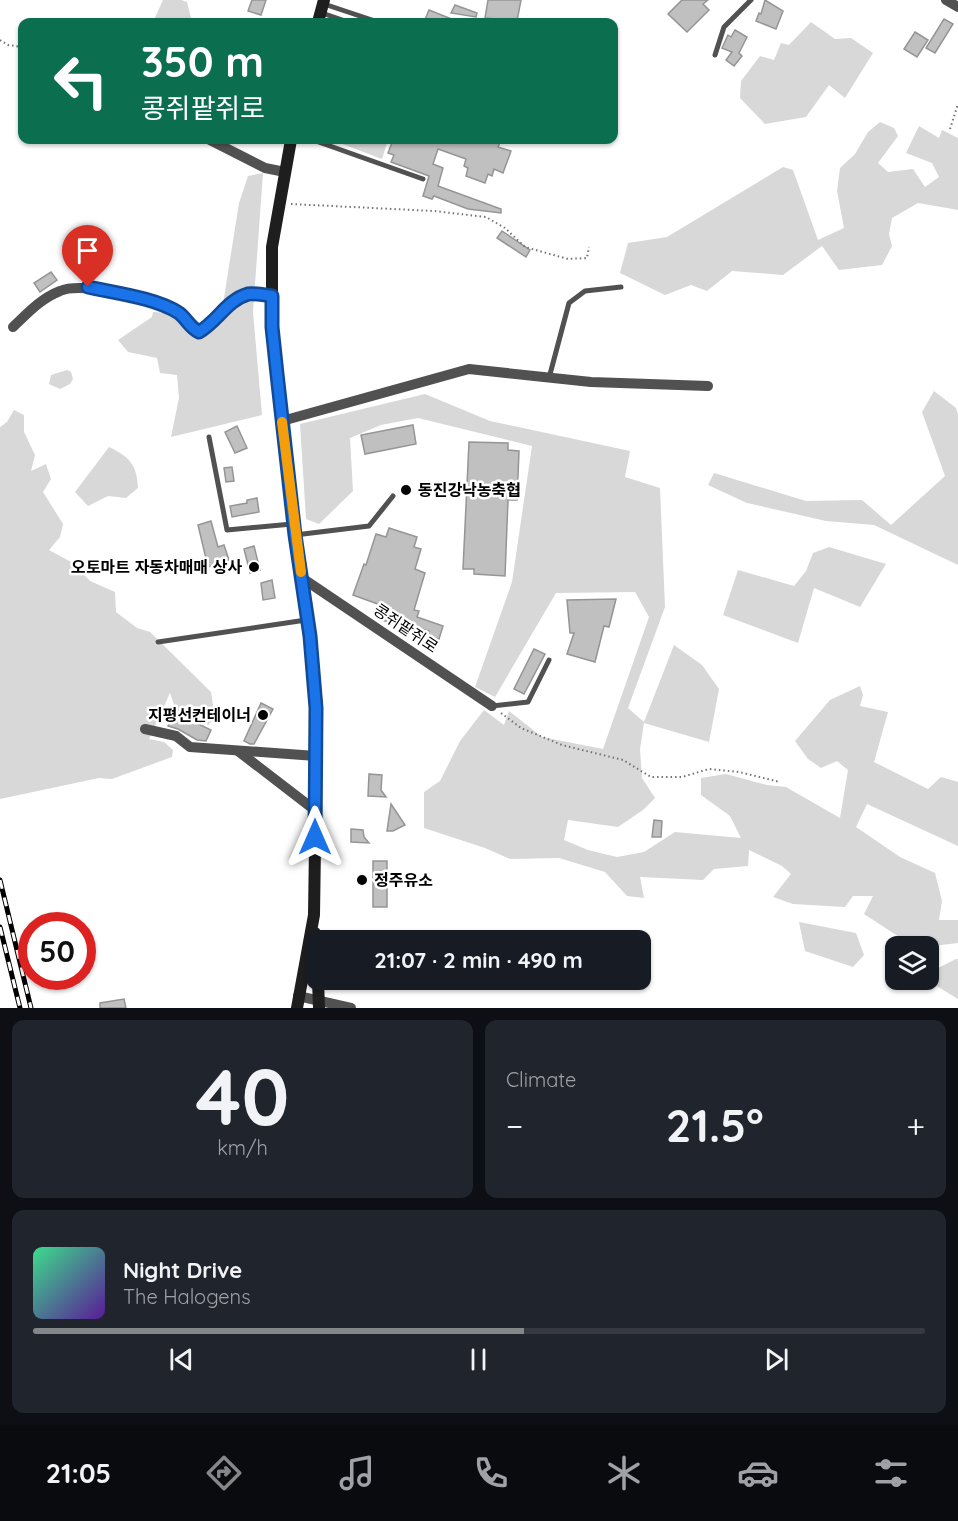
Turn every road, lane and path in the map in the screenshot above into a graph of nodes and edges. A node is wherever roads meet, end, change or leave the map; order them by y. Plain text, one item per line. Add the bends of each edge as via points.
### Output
1 (751, 0) edge
2 (946, 0) edge
3 (958, 7) edge
4 (321, 9) edge
5 (340, 18) edge
6 (360, 18) edge
7 (0, 40) edge
8 (18, 46) edge
9 (716, 55) dead end
10 (958, 104) edge
11 (950, 129) dead end
12 (218, 144) edge
13 (290, 144) edge
14 (324, 144) edge
15 (285, 172) junction
16 (423, 179) dead end
17 (280, 204) junction
18 (589, 247) dead end
19 (621, 287) dead end
20 (272, 296) junction
21 (13, 327) dead end
22 (549, 378) junction
23 (708, 386) dead end
24 (282, 421) junction
25 (209, 437) dead end
26 (393, 496) dead end
27 (295, 529) junction
28 (302, 578) junction
29 (308, 620) junction
30 (158, 642) dead end
31 (549, 660) dead end
32 (492, 706) junction
33 (145, 729) dead end
34 (238, 751) junction
35 (316, 756) junction
36 (780, 782) dead end
37 (316, 811) junction
38 (314, 915) junction
39 (315, 930) edge
40 (297, 1002) edge
41 (319, 1004) edge
42 (351, 1008) edge

1 - 9 lane via 724,27
2 - 3 street
4 - 5 lane
4 - 6 lane
7 - 8 path
10 - 11 path
12 - 15 street via 265,168
13 - 15 main road
14 - 16 lane
15 - 17 main road
17 - 18 path via 486,217 525,247 568,259 587,258
17 - 20 main road via 272,247
19 - 22 lane via 585,291 569,303
20 - 21 street via 249,294 240,298 199,332 180,314 136,297 88,287 62,290 40,301
20 - 24 main road
22 - 23 street
22 - 24 street via 469,369
24 - 27 main road
25 - 27 lane via 227,530
26 - 27 lane via 369,526
27 - 28 main road
28 - 29 main road
28 - 32 street, 콩쥐팥쥐로
29 - 30 lane
29 - 35 main road
31 - 32 lane via 528,702
32 - 36 path via 521,728 562,745 623,760 651,777 682,777 709,769 739,771
33 - 34 street via 176,736 190,747
34 - 35 street
34 - 37 street
35 - 37 main road
37 - 38 main road
38 - 39 main road
38 - 40 main road
40 - 41 street
41 - 42 street

